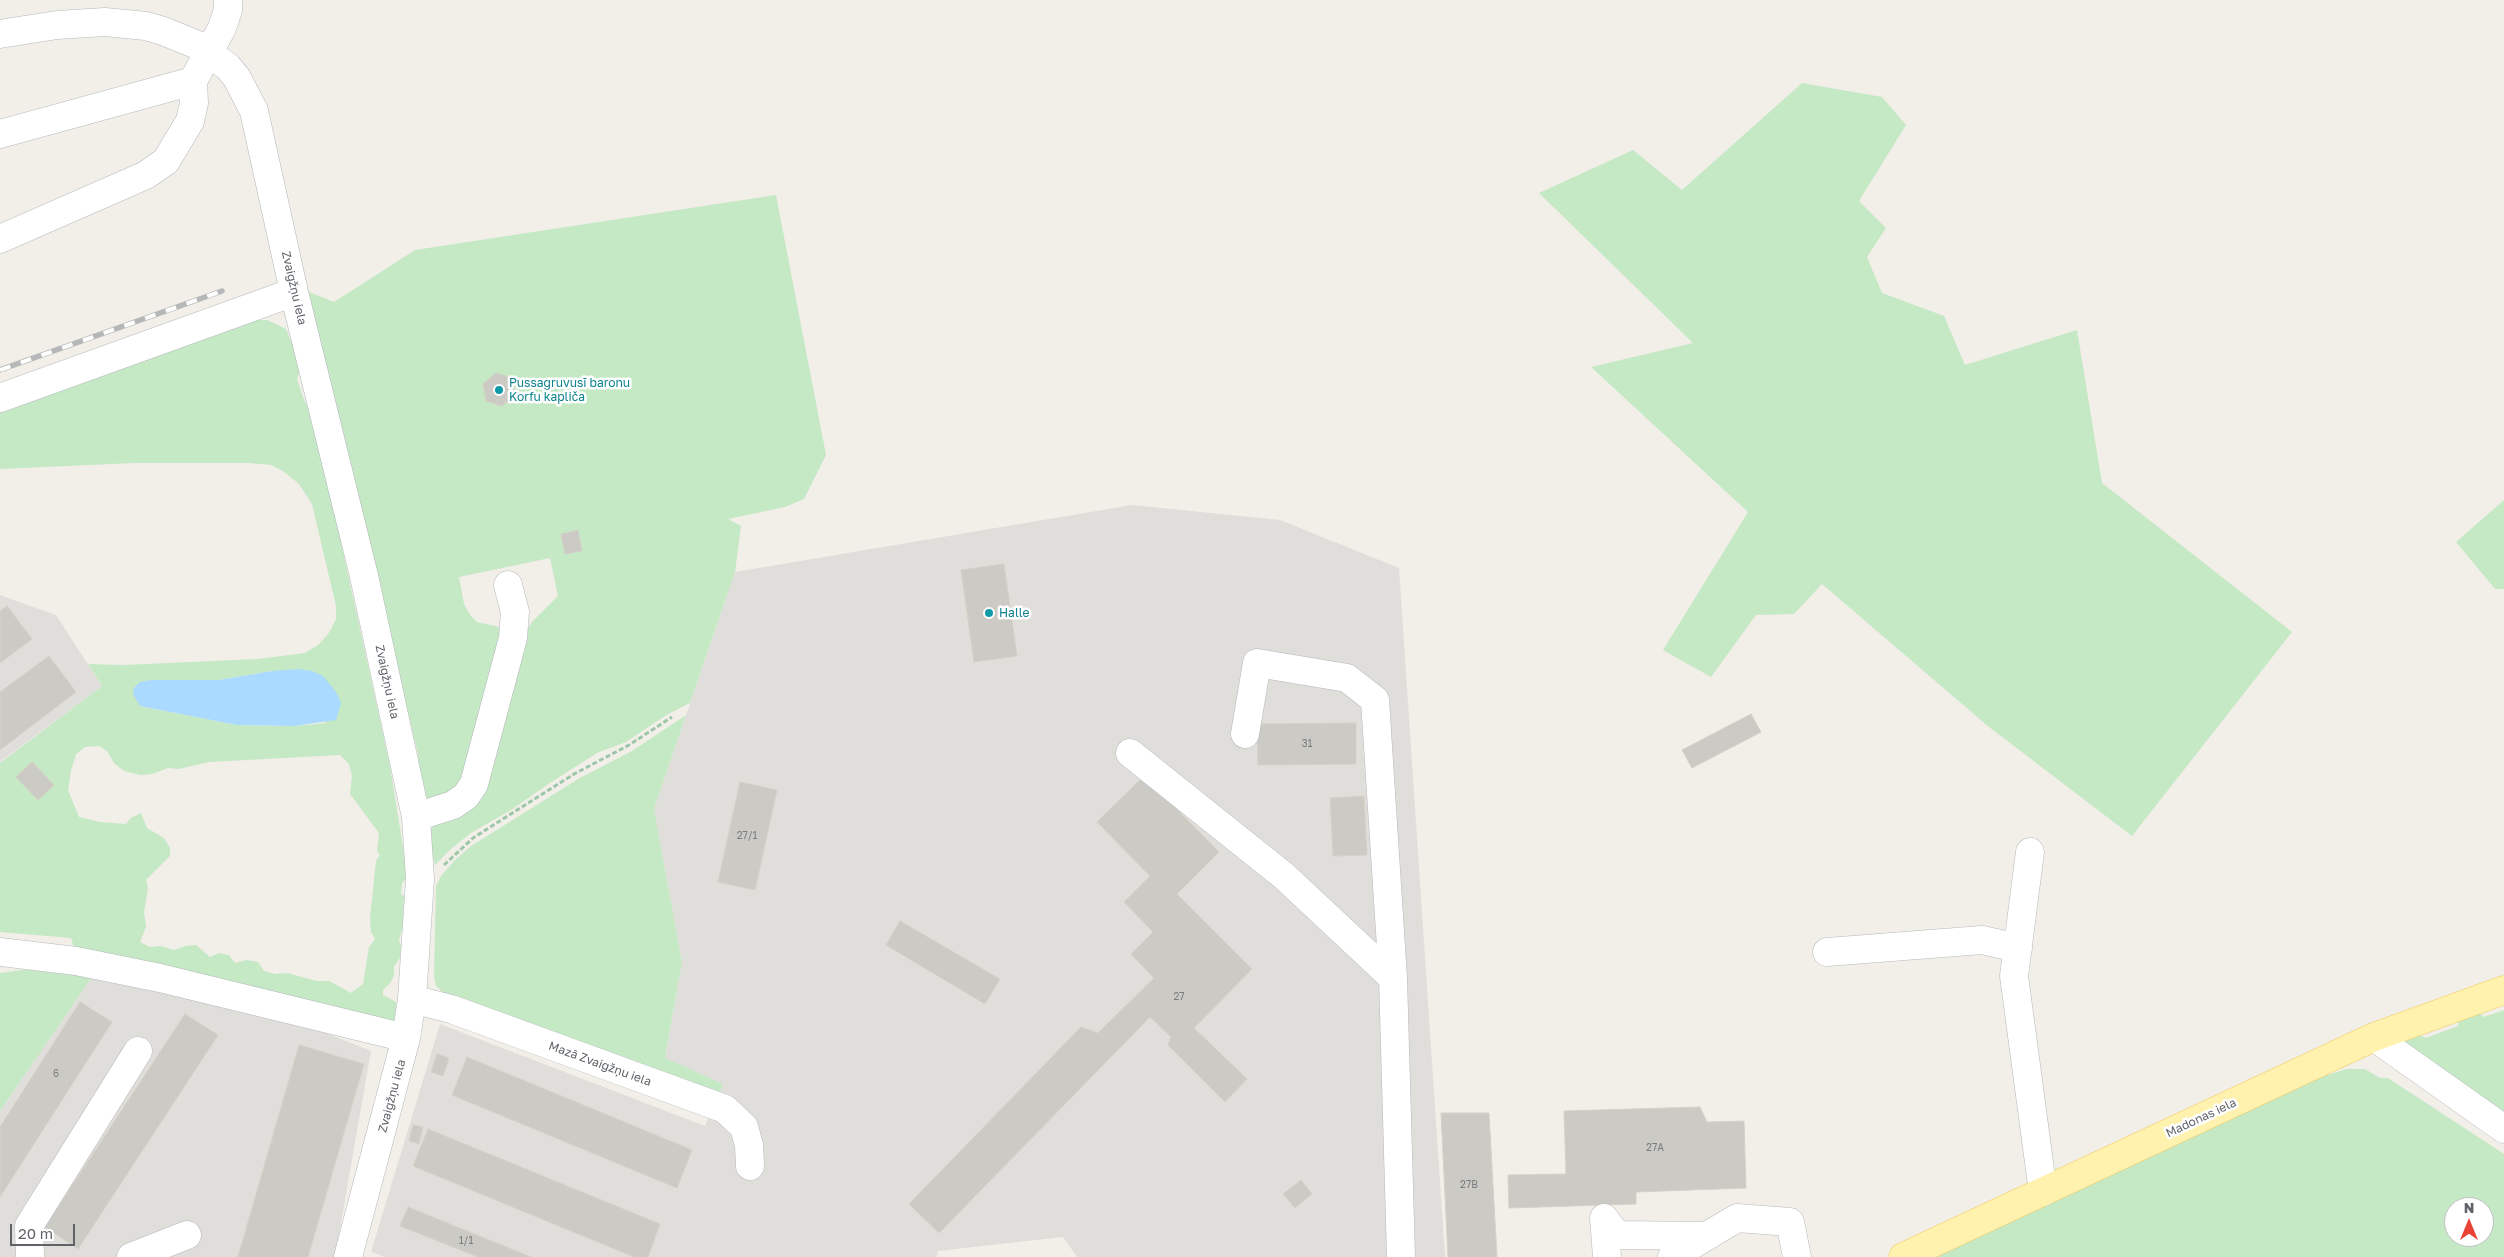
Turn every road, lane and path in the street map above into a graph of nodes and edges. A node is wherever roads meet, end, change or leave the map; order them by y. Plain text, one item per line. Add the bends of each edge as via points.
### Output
1 (228, 0) edge
2 (0, 34) edge
3 (209, 52) junction
4 (193, 81) junction
5 (0, 134) edge
6 (0, 239) edge
7 (294, 292) junction
8 (0, 398) edge
9 (508, 585) dead end
10 (672, 716) dead end
11 (1245, 734) dead end
12 (1130, 753) dead end
13 (416, 817) junction
14 (2030, 852) dead end
15 (441, 868) dead end
16 (2018, 948) junction
17 (0, 952) edge
18 (1827, 952) dead end
19 (1393, 978) junction
20 (2504, 990) edge
21 (412, 999) junction
22 (2374, 1037) junction
23 (406, 1038) junction
24 (138, 1051) dead end
25 (2504, 1129) edge
26 (750, 1166) dead end
27 (2043, 1192) junction
28 (187, 1235) dead end
29 (1706, 1236) junction
30 (30, 1257) edge
31 (130, 1257) edge
32 (348, 1257) edge
33 (1401, 1257) edge
34 (1607, 1257) edge
35 (1672, 1257) edge
36 (1797, 1257) edge
37 (1903, 1257) edge

1 - 3 street via 226,19
2 - 3 street, Zvaigžņu iela via 57,25 126,23 164,31
3 - 4 street
3 - 7 street, Zvaigžņu iela via 237,78 254,111
4 - 5 street
4 - 6 street via 194,103 190,121 166,161 146,175
7 - 8 street
7 - 13 street, Zvaigžņu iela via 364,576
9 - 13 street via 515,612 513,638 474,784 466,796 453,805
10 - 15 path via 473,838
11 - 19 street via 1258,663 1347,678 1375,700
12 - 19 street via 1284,876
13 - 21 street, Zvaigžņu iela via 420,879
14 - 16 street
16 - 18 street via 1982,940
16 - 27 street via 2014,976
17 - 23 street via 76,961 160,978
19 - 33 street
20 - 22 main road, Madonas iela
21 - 23 street, Zvaigžņu iela
21 - 26 street, Mazā Zvaigžņu iela via 451,1009 725,1110 744,1127
22 - 25 street
22 - 27 main road, Madonas iela
23 - 32 street, Zvaigžņu iela
24 - 30 street via 29,1226
27 - 37 main road, Madonas iela
28 - 31 street
29 - 34 street via 1617,1235 1604,1218
29 - 35 street
29 - 36 street via 1737,1218 1790,1222

